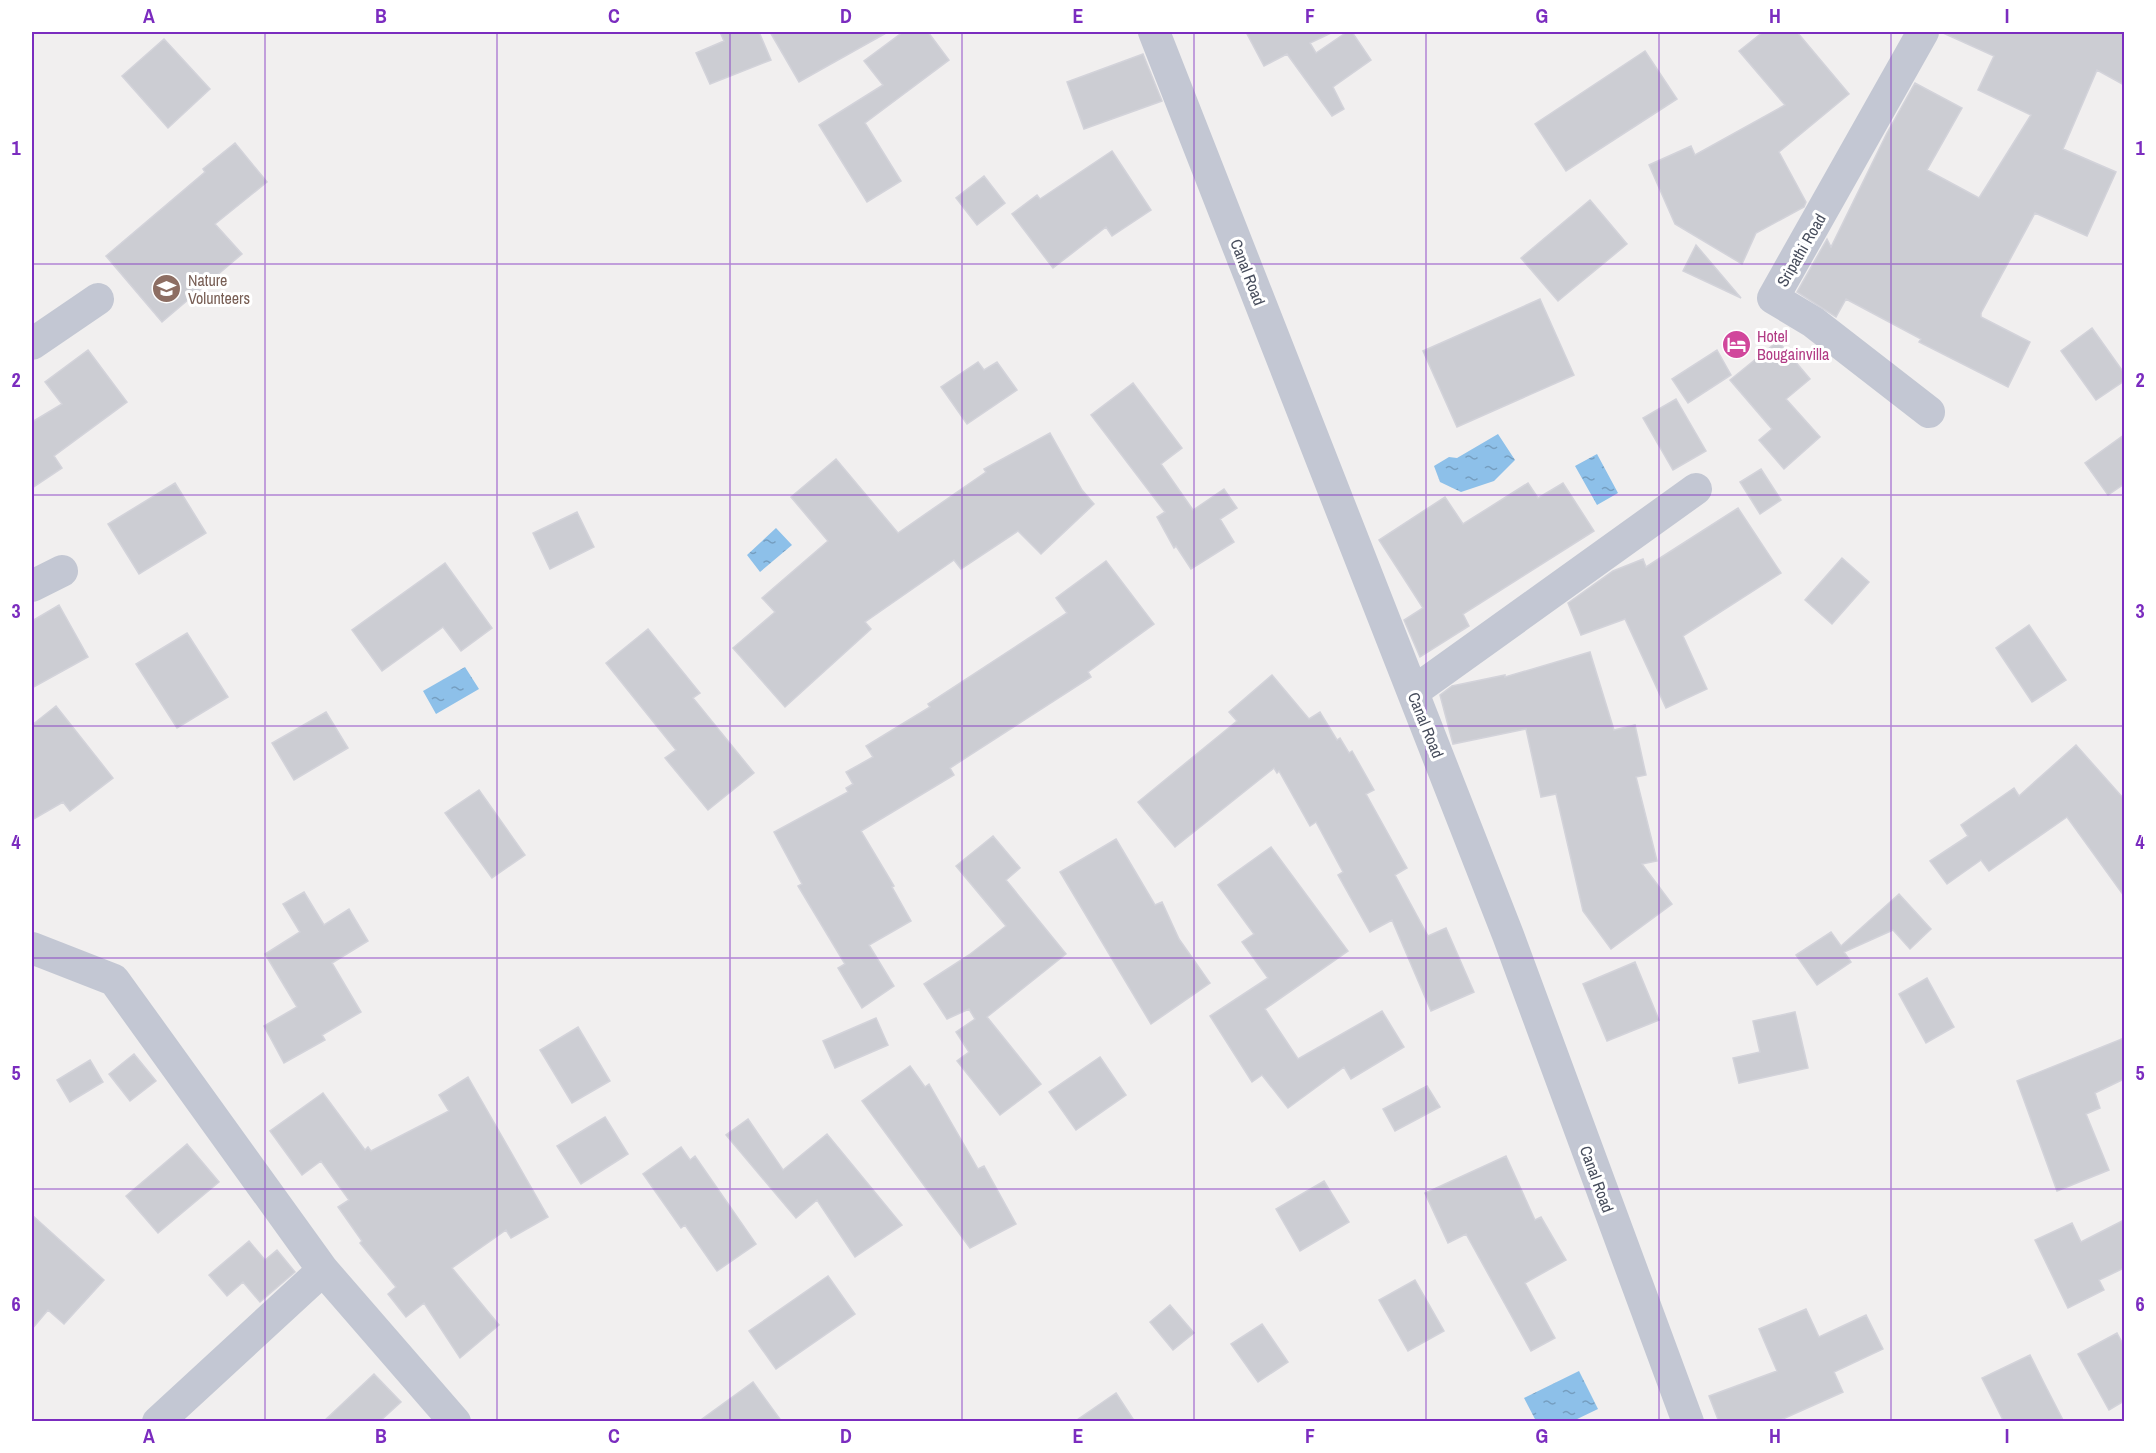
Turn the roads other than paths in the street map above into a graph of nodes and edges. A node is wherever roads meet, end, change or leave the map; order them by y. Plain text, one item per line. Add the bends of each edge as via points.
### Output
1 (1154, 32) edge
2 (1923, 32) edge
3 (98, 298) dead end
4 (32, 344) edge
5 (1929, 412) dead end
6 (1696, 489) dead end
7 (62, 571) dead end
8 (32, 586) edge
9 (1413, 692) junction
10 (32, 948) edge
11 (323, 1270) junction
12 (158, 1422) edge
13 (455, 1422) edge
14 (1688, 1422) edge

1 - 9 street, Canal Road
2 - 5 street, Sripathi Road via 1773,298 1813,322
3 - 4 street
6 - 9 street
7 - 8 street
9 - 14 street, Canal Road via 1508,935
10 - 11 street via 114,980
11 - 12 street
11 - 13 street

